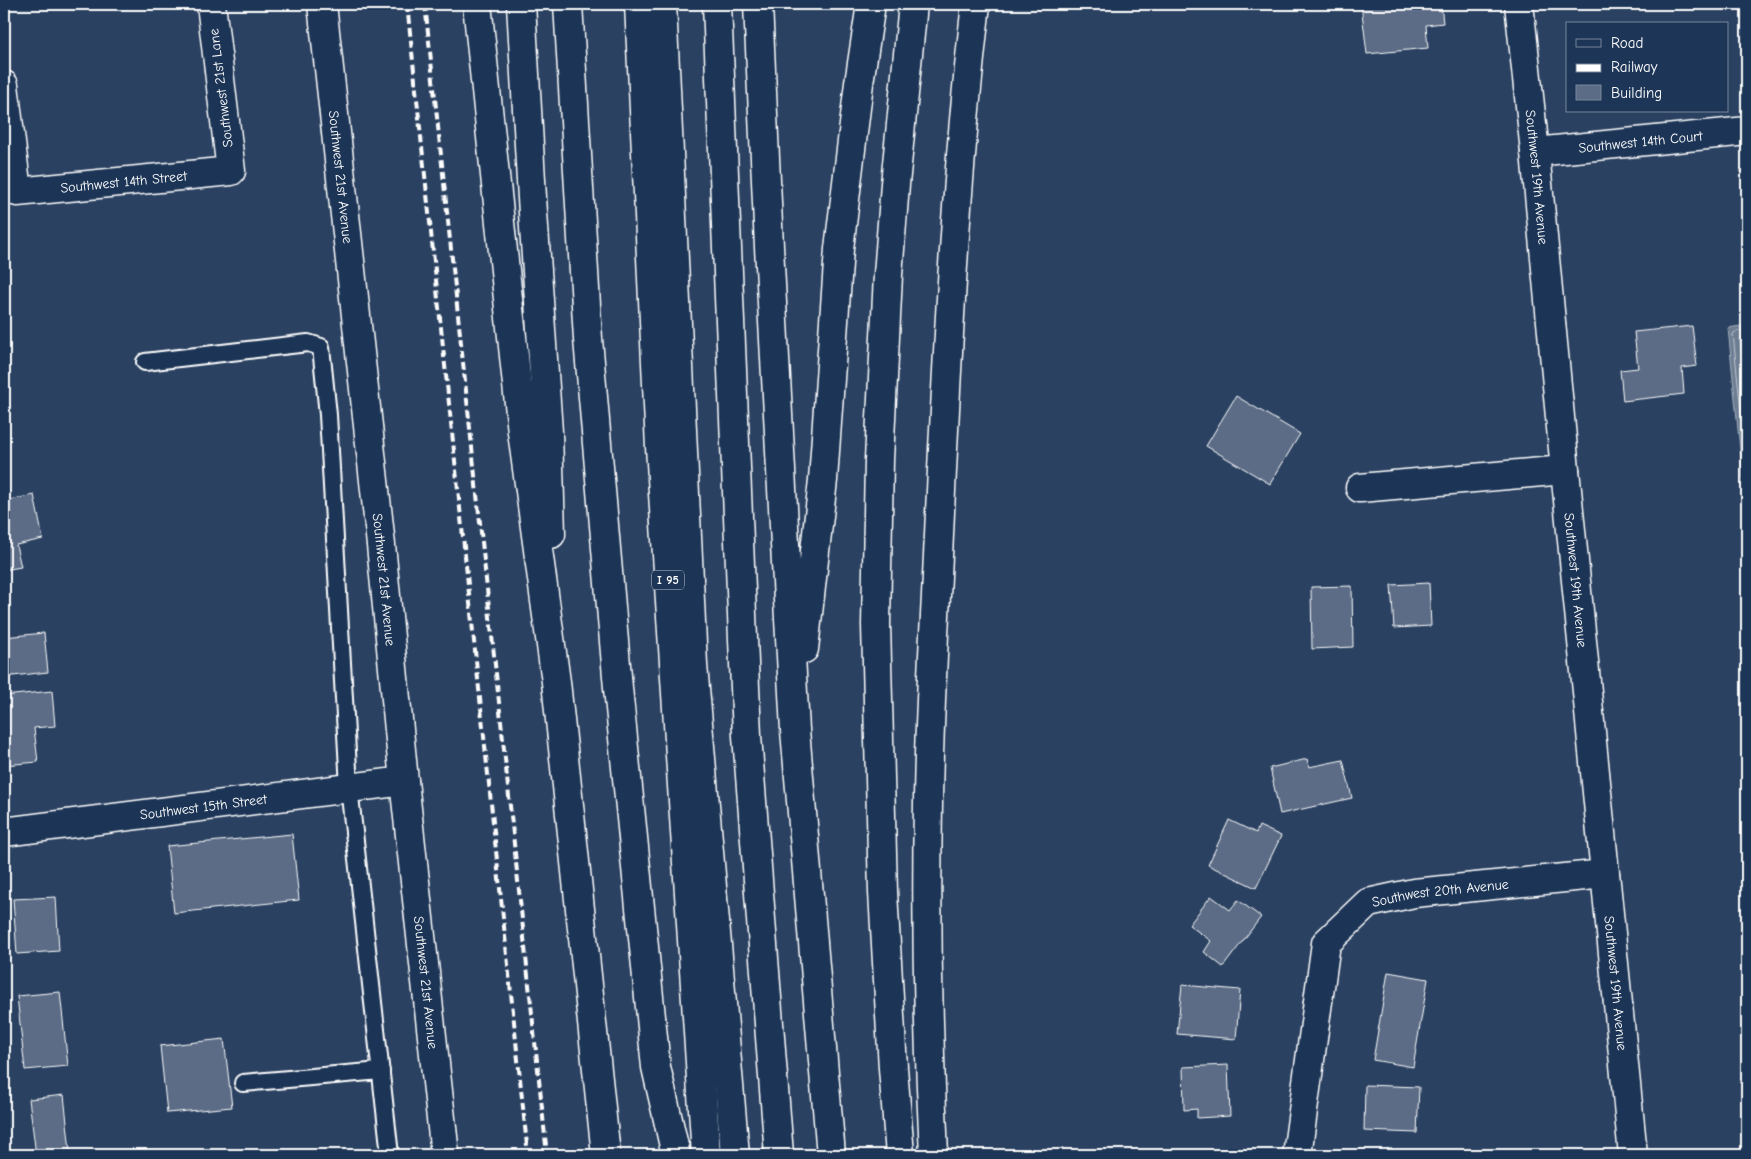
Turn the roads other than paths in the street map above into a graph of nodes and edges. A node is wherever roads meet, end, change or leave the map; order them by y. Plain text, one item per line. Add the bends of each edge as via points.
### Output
1 (211, 4) edge
2 (322, 4) edge
3 (477, 4) edge
4 (521, 4) edge
5 (568, 4) edge
6 (639, 4) edge
7 (662, 4) edge
8 (717, 4) edge
9 (758, 4) edge
10 (871, 4) edge
11 (914, 4) edge
12 (976, 4) edge
13 (1519, 4) edge
14 (4, 85) edge
15 (1747, 131) edge
16 (1535, 152) junction
17 (231, 171) joint
18 (145, 362) dead end
19 (1565, 470) junction
20 (1360, 488) dead end
21 (556, 682) junction
22 (795, 730) junction
23 (404, 781) junction
24 (349, 787) junction
25 (4, 832) edge
26 (1605, 874) junction
27 (381, 1071) junction
28 (243, 1082) dead end
29 (390, 1155) edge
30 (445, 1155) edge
31 (606, 1155) edge
32 (676, 1155) edge
33 (706, 1155) edge
34 (735, 1155) edge
35 (780, 1155) edge
36 (831, 1155) edge
37 (900, 1155) edge
38 (934, 1155) edge
39 (1297, 1155) edge
40 (1633, 1155) edge

1 - 17 main road, Southwest 21st Lane
2 - 23 main road, Southwest 21st Avenue
3 - 21 main road via 522,432
4 - 21 main road via 548,432
5 - 32 main road via 588,339 618,688 656,1067
6 - 33 main road, I 95 via 662,485
7 - 34 main road via 693,665
8 - 35 main road via 747,736
9 - 22 main road
10 - 22 main road via 839,250 822,480
11 - 37 main road via 888,284 879,460 876,625 884,922
12 - 38 main road via 951,316 930,710 927,906
13 - 16 main road, Southwest 19th Avenue
14 - 17 main road, Southwest 14th Street via 17,192
15 - 16 main road, Southwest 14th Court
16 - 19 main road, Southwest 19th Avenue
18 - 24 lane via 308,343 321,347 329,424
19 - 20 main road
19 - 26 main road, Southwest 19th Avenue
21 - 31 main road
22 - 36 main road
23 - 24 main road, Southwest 15th Street
23 - 30 main road, Southwest 21st Avenue
24 - 25 main road, Southwest 15th Street
24 - 27 lane
26 - 39 main road, Southwest 20th Avenue via 1414,893 1368,903 1326,943
26 - 40 main road, Southwest 19th Avenue
27 - 28 lane
27 - 29 lane

